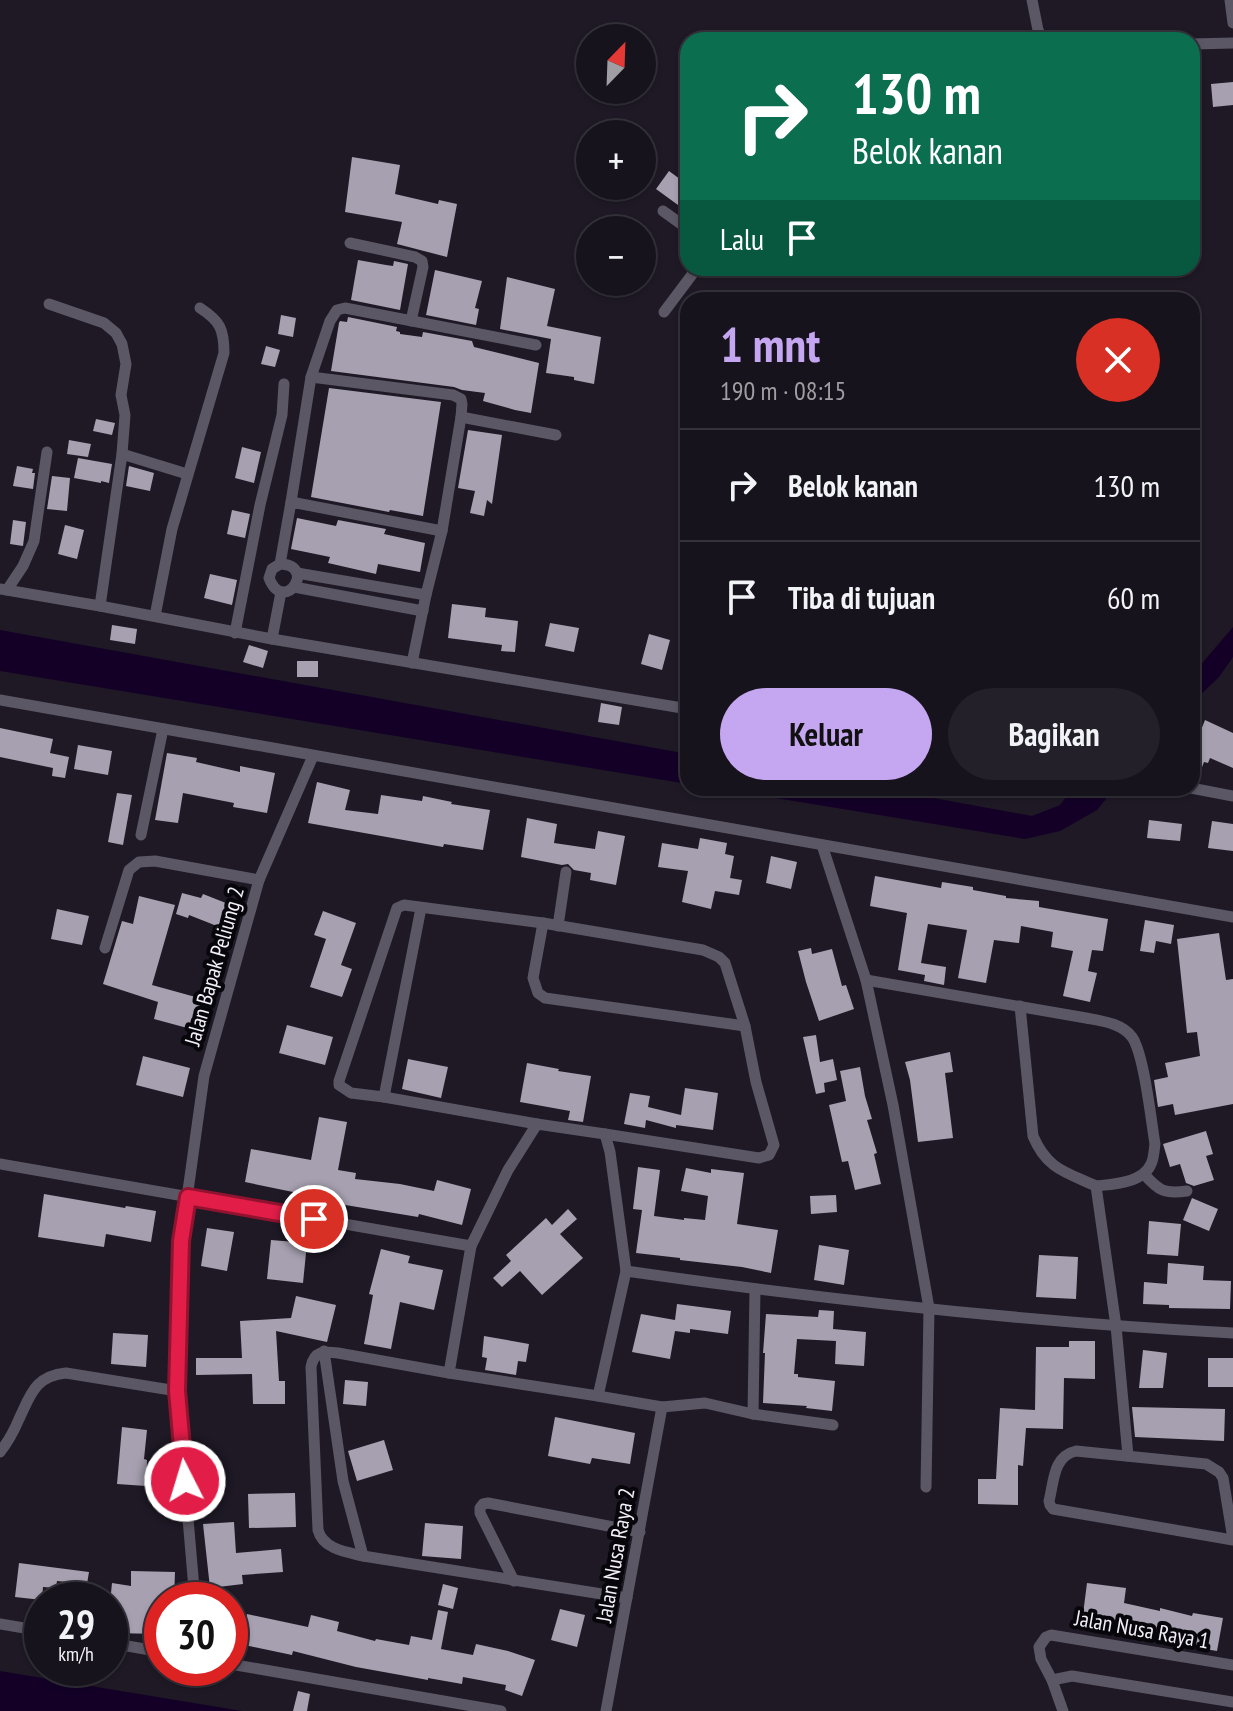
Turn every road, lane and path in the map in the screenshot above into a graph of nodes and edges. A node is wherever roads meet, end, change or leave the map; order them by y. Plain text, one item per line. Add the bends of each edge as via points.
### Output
1 (1032, 0) edge
2 (1230, 0) edge
3 (1233, 23) edge
4 (1039, 32) edge
5 (1233, 43) edge
6 (1200, 44) edge
7 (663, 211) dead end
8 (680, 223) edge
9 (350, 243) dead end
10 (691, 276) edge
11 (49, 304) dead end
12 (200, 308) dead end
13 (664, 312) dead end
14 (411, 321) junction
15 (536, 345) dead end
16 (311, 377) junction
17 (284, 384) dead end
18 (461, 417) junction
19 (556, 435) dead end
20 (47, 452) dead end
21 (122, 454) junction
22 (187, 474) junction
23 (291, 502) junction
24 (442, 531) junction
25 (280, 564) junction
26 (297, 573) junction
27 (294, 587) junction
28 (3, 590) edge
29 (281, 592) junction
30 (426, 595) junction
31 (100, 606) junction
32 (423, 611) junction
33 (155, 616) junction
34 (235, 633) junction
35 (272, 639) junction
36 (412, 663) junction
37 (0, 700) edge
38 (680, 708) edge
39 (163, 729) junction
40 (313, 756) junction
41 (1200, 790) edge
42 (1233, 796) edge
43 (141, 835) dead end
44 (822, 845) junction
45 (566, 872) dead end
46 (259, 880) junction
47 (421, 908) junction
48 (1233, 917) edge
49 (543, 923) junction
50 (558, 926) junction
51 (105, 948) dead end
52 (866, 980) junction
53 (1020, 1006) junction
54 (745, 1026) junction
55 (384, 1097) junction
56 (537, 1124) junction
57 (605, 1134) junction
58 (0, 1164) edge
59 (1144, 1174) junction
60 (1096, 1186) junction
61 (1187, 1191) dead end
62 (188, 1197) junction
63 (471, 1246) junction
64 (626, 1271) junction
65 (755, 1289) junction
66 (929, 1308) junction
67 (1116, 1326) junction
68 (1233, 1333) edge
69 (324, 1351) junction
70 (449, 1373) junction
71 (177, 1391) junction
72 (598, 1396) junction
73 (662, 1407) junction
74 (753, 1414) junction
75 (833, 1425) dead end
76 (0, 1452) edge
77 (1128, 1456) junction
78 (926, 1487) dead end
79 (640, 1532) junction
80 (1233, 1540) edge
81 (363, 1556) junction
82 (514, 1581) junction
83 (193, 1582) edge
84 (627, 1598) junction
85 (0, 1624) edge
86 (24, 1628) edge
87 (1233, 1665) edge
88 (248, 1667) edge
89 (1052, 1680) junction
90 (1233, 1702) edge
91 (501, 1711) edge
92 (606, 1711) edge
93 (1063, 1711) edge

1 - 4 street
2 - 3 street
5 - 6 street
7 - 8 street
9 - 14 street via 422,261
10 - 13 street
11 - 21 street via 104,323 122,344
12 - 22 street via 218,322 224,353
14 - 15 street
14 - 16 street via 337,310
16 - 18 street via 453,395 462,401
16 - 23 street
17 - 34 street via 282,415
18 - 19 street
18 - 24 street
20 - 28 street via 34,541 23,566
21 - 22 street
21 - 31 street
22 - 33 street
23 - 24 street
23 - 25 street
24 - 30 street
25 - 26 street
25 - 29 street via 269,578
26 - 27 street
26 - 30 street
27 - 29 street
27 - 32 street
28 - 31 street
29 - 35 street
30 - 32 street
31 - 33 street
32 - 36 street
33 - 34 street
34 - 35 street
35 - 36 street
36 - 38 street
37 - 39 street
39 - 40 street
39 - 43 street
40 - 44 street
40 - 46 street, Jalan Bapak Peliung 2
41 - 42 street
44 - 48 street
44 - 52 street
45 - 50 street
46 - 51 street via 139,862 129,870
46 - 62 street, Jalan Bapak Peliung 2 via 204,1076
47 - 49 street
47 - 55 street
47 - 55 street via 401,906 394,913 339,1081 351,1093
49 - 50 street
49 - 54 street via 533,978 545,998
50 - 54 street via 711,952 725,963
52 - 53 street
52 - 66 street
53 - 59 street via 1114,1024 1131,1035 1139,1051 1155,1144
53 - 60 street via 1033,1136 1048,1162
54 - 57 street via 774,1145 769,1155 759,1158
55 - 56 street
56 - 57 street
56 - 63 street
57 - 64 street
58 - 62 street
59 - 60 street
59 - 61 street via 1163,1191
60 - 67 street
62 - 63 street
62 - 71 street, Jalan Bapak Peliung 2 via 181,1241
63 - 70 street
64 - 65 street
64 - 72 street
65 - 66 street
65 - 74 street
66 - 67 street
66 - 78 street
67 - 68 street
67 - 77 street
69 - 70 street
69 - 81 street via 343,1481
69 - 81 street via 311,1367 318,1530 323,1542
70 - 72 street
71 - 76 street via 54,1374 30,1394
71 - 83 street, Jalan Bapak Peliung 2
72 - 73 street
73 - 74 street via 705,1403
73 - 79 street, Jalan Nusa Raya 2
74 - 75 street
77 - 80 street via 1214,1468 1223,1478
77 - 80 street via 1067,1452 1057,1465 1050,1505
79 - 82 street via 483,1504 480,1513
79 - 84 street, Jalan Nusa Raya 2
81 - 82 street
82 - 84 street
84 - 92 street, Jalan Nusa Raya 2
85 - 86 street
87 - 89 street, Jalan Nusa Raya 1 via 1051,1635 1039,1647
88 - 91 street
89 - 90 street via 1072,1676
89 - 93 street, Jalan Nusa Raya 1

